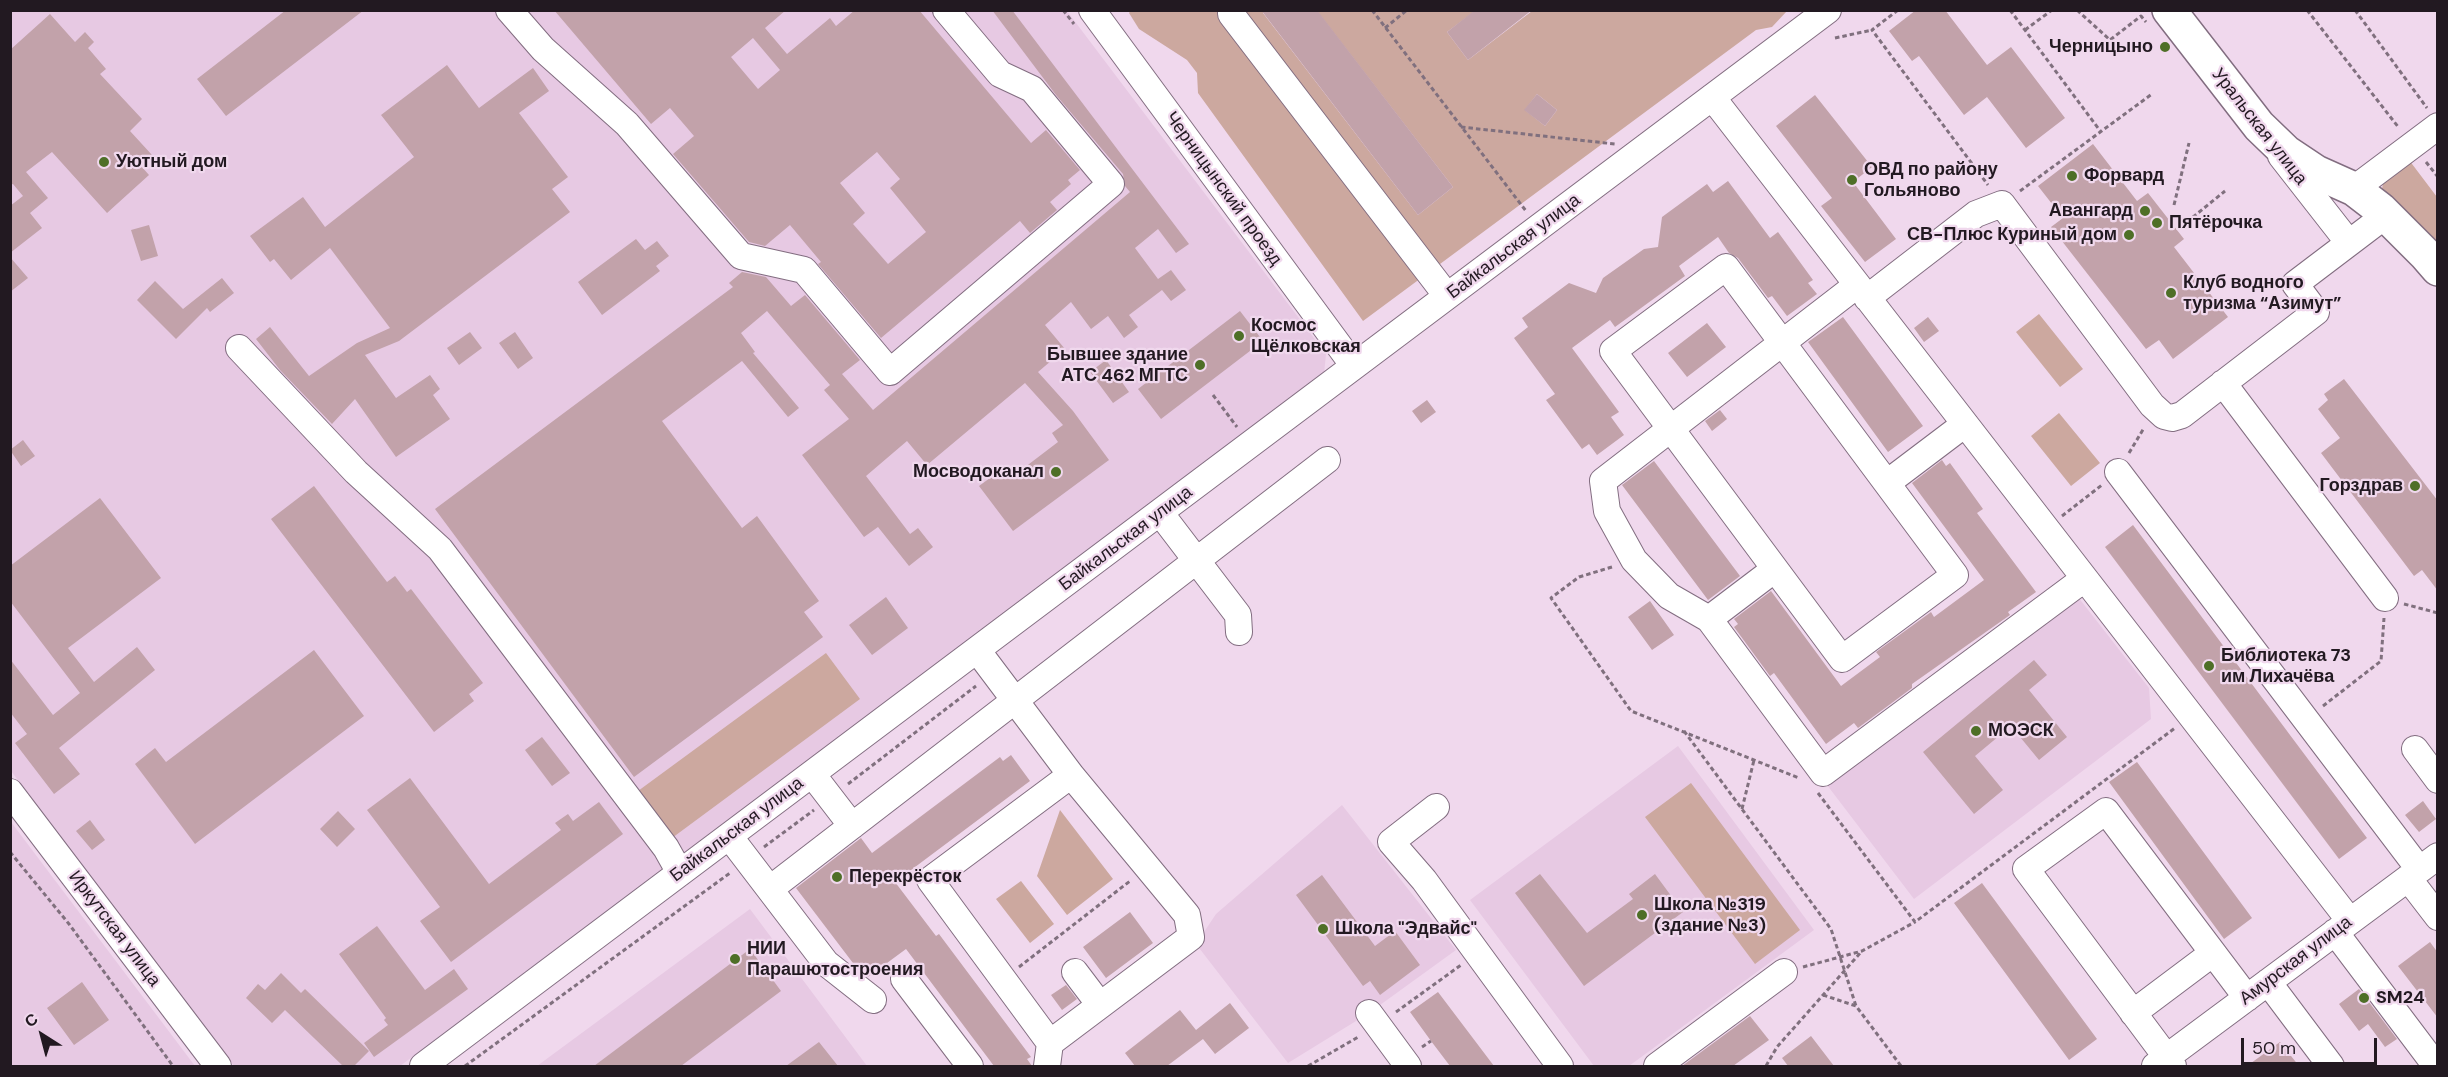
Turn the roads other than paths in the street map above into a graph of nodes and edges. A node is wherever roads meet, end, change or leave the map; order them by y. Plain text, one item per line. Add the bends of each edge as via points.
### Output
1 (508, 10) edge
2 (946, 10) edge
3 (1092, 10) edge
4 (1231, 10) edge
5 (1821, 12) edge
6 (2155, 13) edge
7 (1712, 97) junction
8 (2434, 119) edge
9 (2259, 126) junction
10 (2354, 189) junction
11 (2386, 215) junction
12 (2349, 243) junction
13 (2438, 269) edge
14 (1862, 291) junction
15 (1448, 296) junction
16 (1783, 343) junction
17 (239, 348) dead end
18 (1354, 366) junction
19 (2223, 383) junction
20 (1965, 424) junction
21 (1671, 429) junction
22 (1327, 460) dead end
23 (2118, 472) dead end
24 (1887, 483) junction
25 (1161, 514) junction
26 (1197, 561) junction
27 (1775, 569) junction
28 (2085, 579) junction
29 (2385, 598) road end
30 (1709, 619) junction
31 (1239, 632) dead end
32 (977, 650) junction
33 (1015, 700) junction
34 (2415, 749) dead end
35 (812, 774) junction
36 (1071, 775) junction
37 (2438, 780) edge
38 (10, 792) edge
39 (1436, 807) dead end
40 (852, 826) junction
41 (729, 836) junction
42 (2422, 868) edge
43 (680, 873) junction
44 (770, 889) junction
45 (2438, 917) edge
46 (2342, 927) junction
47 (2213, 953) junction
48 (1075, 972) dead end
49 (1784, 972) road end
50 (904, 979) dead end
51 (2268, 982) junction
52 (2247, 998) junction
53 (873, 1000) dead end
54 (1100, 1005) junction
55 (1369, 1013) dead end
56 (2133, 1013) junction
57 (1049, 1055) edge
58 (2165, 1064) edge
59 (218, 1066) edge
60 (423, 1066) edge
61 (970, 1066) edge
62 (1408, 1066) edge
63 (1560, 1066) edge
64 (1657, 1066) edge
65 (2331, 1066) edge
66 (2436, 1066) edge

1 - 2 street via 543,49 627,124 741,256 804,270 890,372 1111,184 1032,89 1000,74
3 - 18 street, Черницынский проезд
4 - 15 street
5 - 7 street, Байкальская улица
6 - 9 main road, Уральская улица
7 - 14 street via 1749,132
7 - 15 street, Байкальская улица
8 - 10 street via 2412,145
9 - 10 main road via 2286,152 2316,172
9 - 12 street, Уральская улица
10 - 11 main road
11 - 12 street
11 - 13 main road
12 - 19 street via 2295,284 2316,312
14 - 16 street
14 - 19 street via 1970,206 2002,204 2164,416 2182,415
14 - 20 street
15 - 18 street, Байкальская улица
16 - 21 street
16 - 21 street via 1726,267 1613,351
16 - 24 street
17 - 43 street via 356,472 440,549 659,838
18 - 25 street, Байкальская улица
19 - 29 street
20 - 24 street
20 - 28 street
21 - 27 street
21 - 30 street via 1603,481 1607,511 1634,560 1669,596
22 - 26 street
23 - 42 street
24 - 27 street via 1955,575 1842,659
25 - 26 street
25 - 32 street, Байкальская улица
26 - 31 street via 1238,615
26 - 33 street
27 - 30 street
28 - 30 street via 1816,778
28 - 46 street via 2190,716
32 - 33 street
32 - 35 street, Байкальская улица
33 - 36 street
33 - 40 street
34 - 37 street
35 - 40 street
35 - 41 street, Байкальская улица
36 - 54 street via 1187,915 1191,937
36 - 57 street via 930,880 1003,979
38 - 59 street, Иркутская улица
39 - 63 street via 1391,842 1424,880
40 - 44 street
41 - 43 street, Байкальская улица
41 - 44 street
42 - 45 street
42 - 46 street, Амурская улица
43 - 60 street, Байкальская улица
44 - 53 street via 826,963
46 - 51 street, Амурская улица
46 - 66 street
47 - 52 street
47 - 56 street
47 - 56 street via 2106,811 2026,869
48 - 54 street
49 - 64 street
50 - 61 street
51 - 52 street, Амурская улица
51 - 65 street
52 - 58 street, Амурская улица
54 - 57 street
55 - 62 street
56 - 58 street

